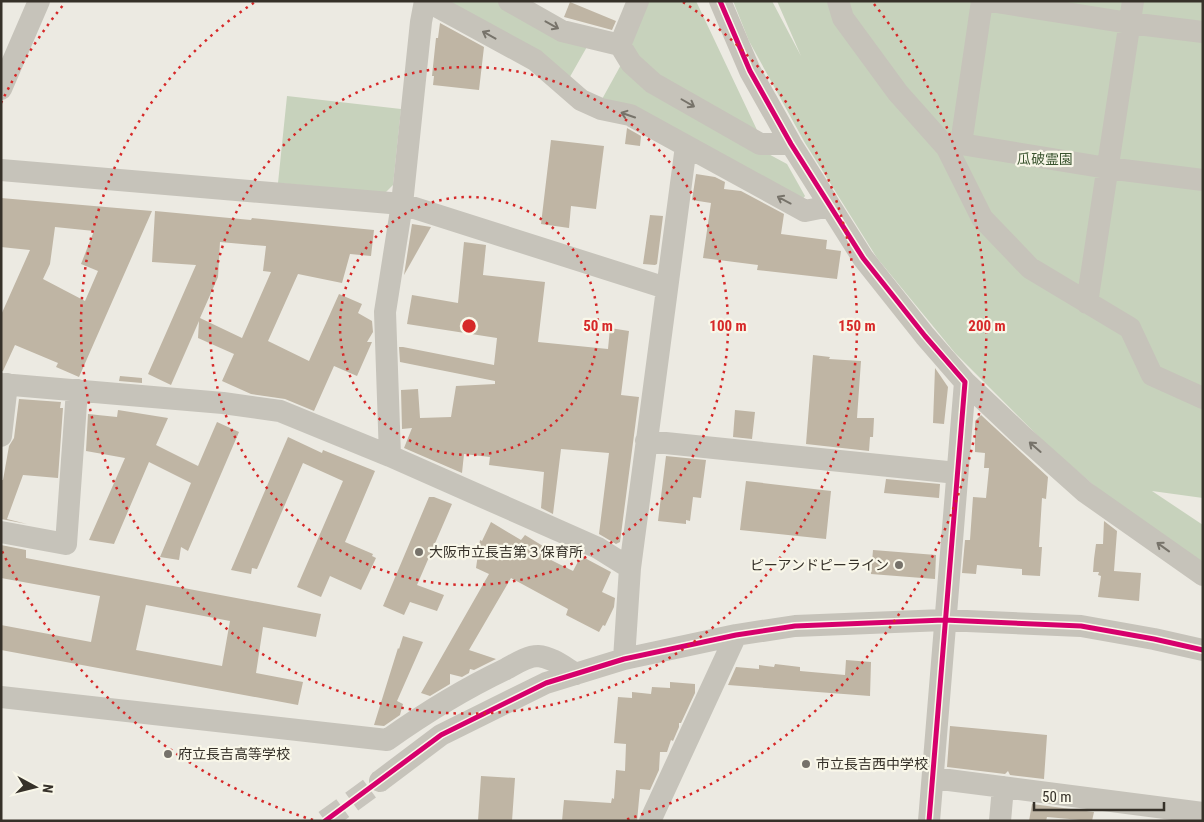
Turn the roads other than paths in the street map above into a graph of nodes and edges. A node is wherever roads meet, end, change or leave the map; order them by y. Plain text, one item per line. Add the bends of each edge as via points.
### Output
1 (39, 1) edge
2 (426, 1) edge
3 (509, 1) edge
4 (638, 1) edge
5 (720, 1) edge
6 (838, 1) edge
7 (982, 1) edge
8 (990, 1) edge
9 (1131, 12) edge
10 (1203, 32) edge
11 (620, 45) junction
12 (1, 89) edge
13 (791, 144) junction
14 (686, 146) junction
15 (1107, 168) junction
16 (1, 170) edge
17 (1203, 180) edge
18 (402, 204) junction
19 (830, 206) junction
20 (666, 288) junction
21 (1087, 303) junction
22 (965, 382) junction
23 (4, 384) edge
24 (77, 390) junction
25 (1203, 398) edge
26 (1, 436) edge
27 (646, 441) junction
28 (390, 456) junction
29 (957, 473) junction
30 (1, 532) edge
31 (630, 568) junction
32 (1203, 575) edge
33 (944, 620) junction
34 (736, 634) junction
35 (1203, 650) edge
36 (624, 659) junction
37 (576, 674) junction
38 (1, 697) edge
39 (933, 778) junction
40 (380, 780) tunnel mouth
41 (1002, 787) junction
42 (1203, 813) edge
43 (650, 821) edge
44 (929, 821) edge
45 (1000, 821) edge

1 - 12 street
14 -> 2 street via 630,114 601,109 581,100 535,60
2 - 18 street
3 -> 11 street via 562,31
4 - 11 street
5 - 13 street via 750,71
6 - 21 street via 843,18 898,93 947,148 982,218 1030,268
7 - 15 street via 961,144
8 - 9 street
9 - 10 street
9 - 15 street
11 -> 13 street via 631,62 654,83 760,144
13 - 19 street
19 -> 14 street via 805,211
14 - 20 street
15 - 17 street
15 - 21 street
16 - 18 street
18 - 20 street
18 - 28 street via 386,312
19 - 22 street via 863,258
20 - 27 street
21 - 25 street via 1130,328 1152,375
22 - 29 street
32 -> 22 street via 1085,492
23 - 24 street
23 - 26 street
24 - 28 street via 280,411
24 - 30 street via 66,544
27 - 29 street
27 - 31 street
28 - 31 street via 598,548
29 - 33 street
31 - 36 street
33 - 34 street via 795,626
33 - 35 street via 1081,626
33 - 39 street
34 - 36 street
34 - 43 street
36 - 37 street
37 - 38 street via 556,662 536,656 527,658 428,712 387,740
37 - 40 street via 546,684 441,735
39 - 41 street
39 - 44 street
41 - 42 street
41 - 45 street

